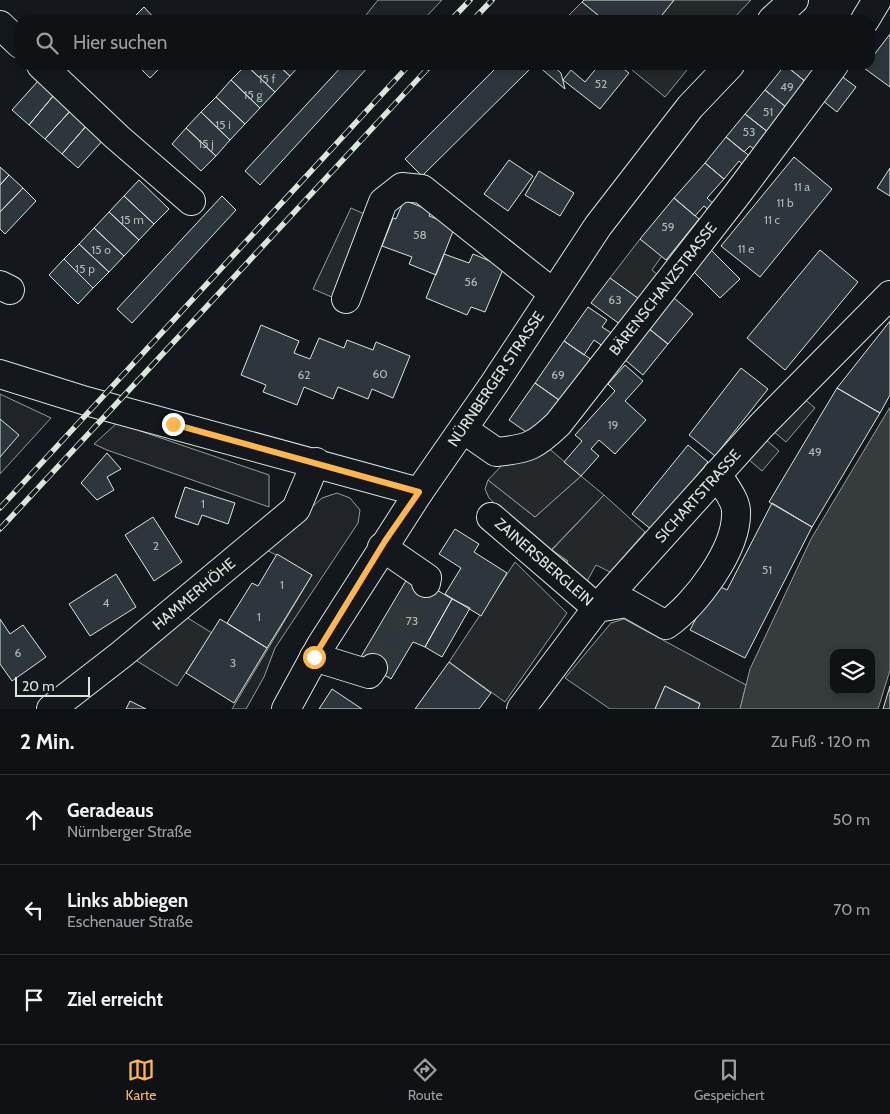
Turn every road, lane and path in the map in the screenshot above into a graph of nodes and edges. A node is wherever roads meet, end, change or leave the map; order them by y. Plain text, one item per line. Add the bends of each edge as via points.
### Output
1 (794, 0) edge
2 (877, 0) edge
3 (778, 15) edge
4 (868, 15) edge
5 (0, 25) edge
6 (15, 39) edge
7 (47, 70) edge
8 (725, 70) edge
9 (830, 70) edge
10 (191, 201) dead end
11 (553, 293) junction
12 (890, 295) edge
13 (346, 299) dead end
14 (0, 374) edge
15 (463, 429) junction
16 (316, 462) junction
17 (717, 474) junction
18 (419, 492) junction
19 (491, 517) dead end
20 (382, 547) junction
21 (426, 583) dead end
22 (597, 608) junction
23 (314, 657) junction
24 (373, 668) dead end
25 (51, 709) edge
26 (286, 709) edge
27 (521, 709) edge

1 - 3 street
2 - 4 street
5 - 6 street
7 - 10 street via 117,137
8 - 11 street, NÜRNBERGER STRASSE via 690,107 598,226
9 - 15 street, BÄRENSCHANZSTRASSE via 558,424 540,441 522,450 496,452
11 - 13 street via 422,189 402,187 383,202
11 - 15 street, NÜRNBERGER STRASSE
12 - 17 street, SICHARTSTRASSE
14 - 16 street via 86,401
15 - 18 street, NÜRNBERGER STRASSE
16 - 18 street
16 - 25 street, HAMMERHÖHE via 296,509
17 - 22 street, SICHARTSTRASSE
17 - 22 street via 736,510 733,536 708,582 665,634 627,604
18 - 20 street, NÜRNBERGER STRASSE
19 - 22 street, ZAINERSBERGLEIN
20 - 21 street via 427,578
20 - 23 street, NÜRNBERGER STRASSE
22 - 27 street, SICHARTSTRASSE
23 - 24 street via 369,674
23 - 26 street, NÜRNBERGER STRASSE

